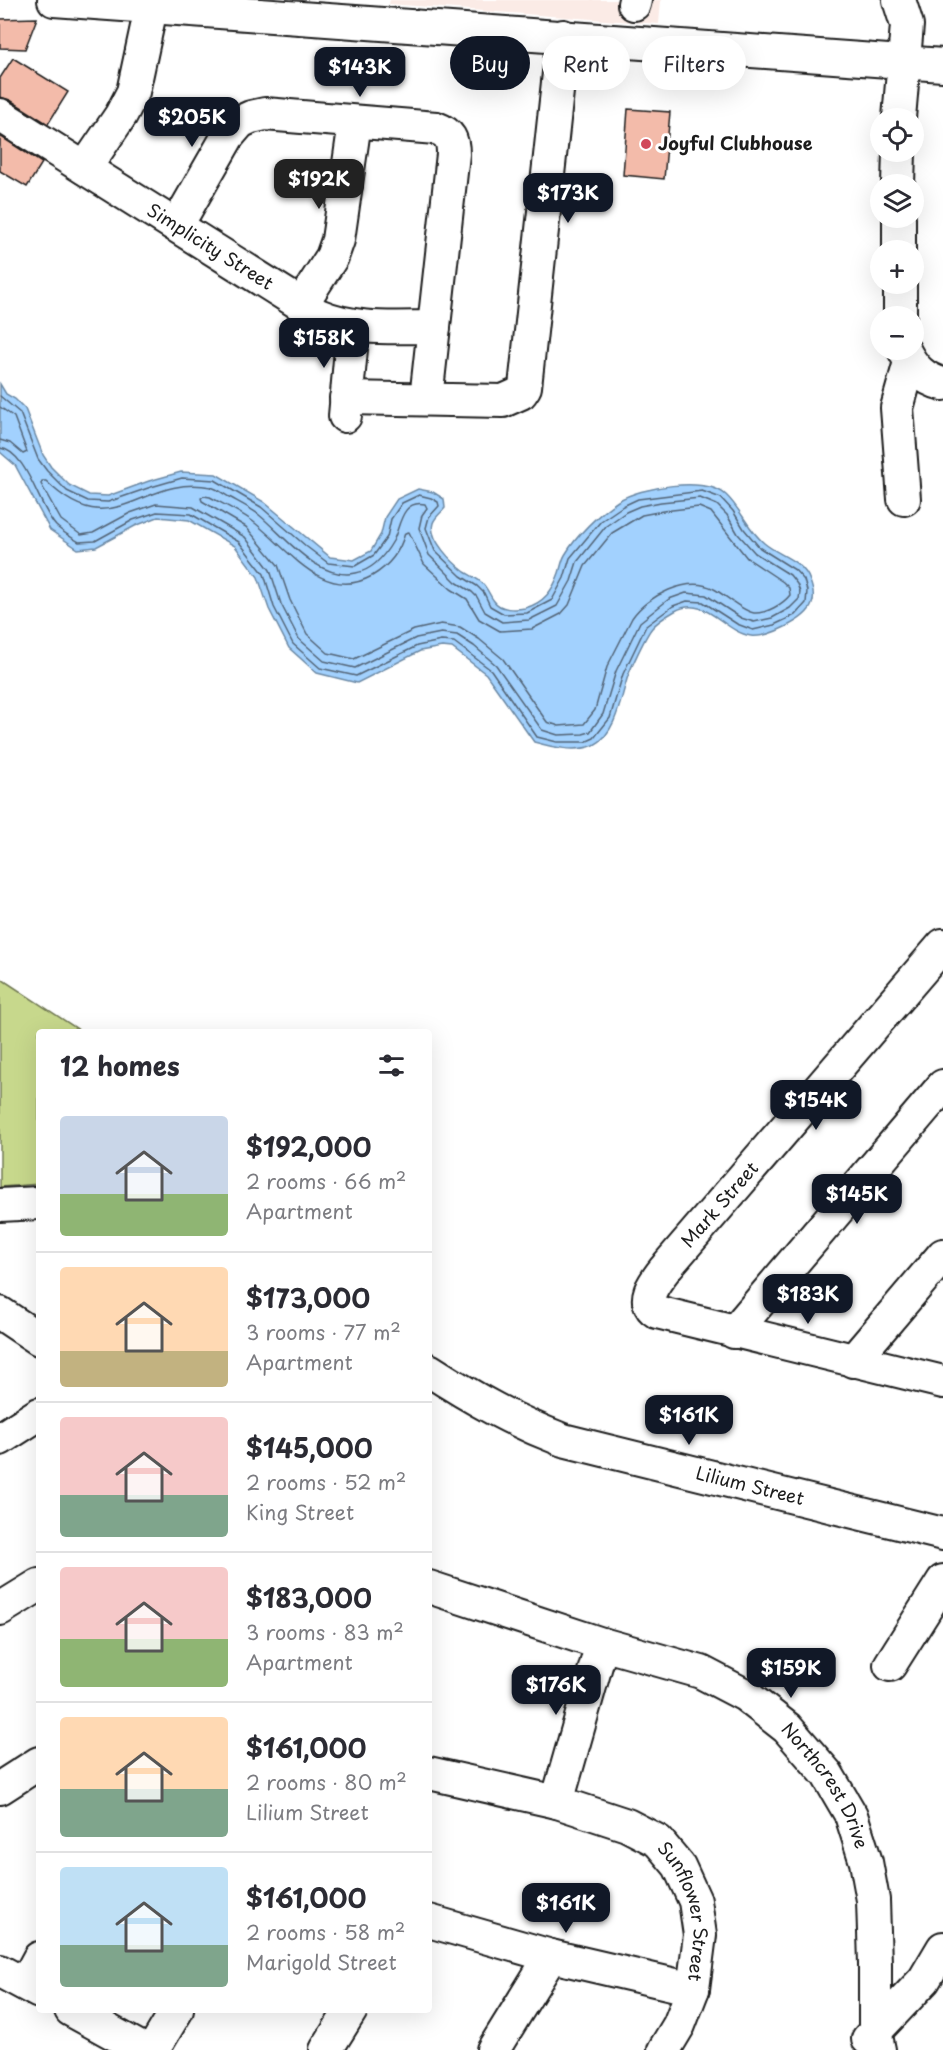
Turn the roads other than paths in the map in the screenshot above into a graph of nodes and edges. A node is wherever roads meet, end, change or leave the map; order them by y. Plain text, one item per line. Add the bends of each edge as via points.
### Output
1 (54, 0) edge
2 (151, 8) junction
3 (908, 8) edge
4 (564, 36) edge
5 (630, 41) edge
6 (904, 62) junction
7 (943, 65) edge
8 (558, 90) edge
9 (900, 108) edge
10 (0, 115) edge
11 (355, 122) junction
12 (85, 168) junction
13 (177, 225) junction
14 (301, 305) junction
15 (353, 326) junction
16 (434, 327) junction
17 (906, 360) edge
18 (910, 360) edge
19 (943, 384) edge
20 (426, 399) junction
21 (904, 499) dead end
22 (943, 945) edge
23 (943, 1086) edge
24 (36, 1203) edge
25 (0, 1205) edge
26 (943, 1255) edge
27 (0, 1313) edge
28 (734, 1332) junction
29 (36, 1337) edge
30 (853, 1361) junction
31 (432, 1372) edge
32 (943, 1382) edge
33 (36, 1415) edge
34 (0, 1439) edge
35 (943, 1534) edge
36 (943, 1581) edge
37 (36, 1587) edge
38 (432, 1588) edge
39 (0, 1609) edge
40 (602, 1644) junction
41 (890, 1665) dead end
42 (36, 1766) edge
43 (432, 1774) edge
44 (0, 1788) edge
45 (557, 1802) junction
46 (432, 1922) edge
47 (943, 1948) edge
48 (551, 1956) junction
49 (693, 1989) junction
50 (76, 2013) edge
51 (175, 2013) edge
52 (349, 2013) edge
53 (871, 2044) edge
54 (144, 2050) edge
55 (153, 2050) edge
56 (326, 2050) edge
57 (493, 2050) edge
58 (664, 2050) edge

1 - 2 street
2 - 4 street
2 - 12 street via 133,92
3 - 6 street
5 - 6 street
6 - 7 street
6 - 9 street
8 - 20 street via 525,387 503,401
10 - 12 street, Simplicity Street
11 - 13 street via 265,114 240,122
11 - 14 street via 338,240 332,257
11 - 16 street via 436,128 451,137 453,154
12 - 13 street, Simplicity Street
13 - 14 street, Simplicity Street
14 - 15 street, Simplicity Street via 335,322
15 - 16 street, Simplicity Street
15 - 20 street via 346,407
16 - 20 street
17 - 21 street via 897,408
18 - 19 street via 919,373
22 - 28 street, Mark Street via 668,1265 650,1291 649,1305 657,1312
23 - 28 street
24 - 25 street
26 - 30 street
27 - 29 street
28 - 30 street
30 - 32 street
31 - 35 street, Lilium Street via 523,1425 563,1440
33 - 34 street
36 - 41 street
37 - 39 street
38 - 40 street, Northcrest Drive
40 - 45 street
40 - 53 street, Northcrest Drive via 701,1672 745,1695 787,1728 827,1774 851,1815 873,1900 876,1964
42 - 44 street
43 - 45 street, Sunflower Street
45 - 49 street, Sunflower Street via 627,1824 658,1841 678,1866 695,1901 700,1935
46 - 48 street
47 - 53 street via 924,1980
48 - 49 street
48 - 57 street
49 - 58 street, Sunflower Street
50 - 54 street
51 - 55 street
52 - 56 street

